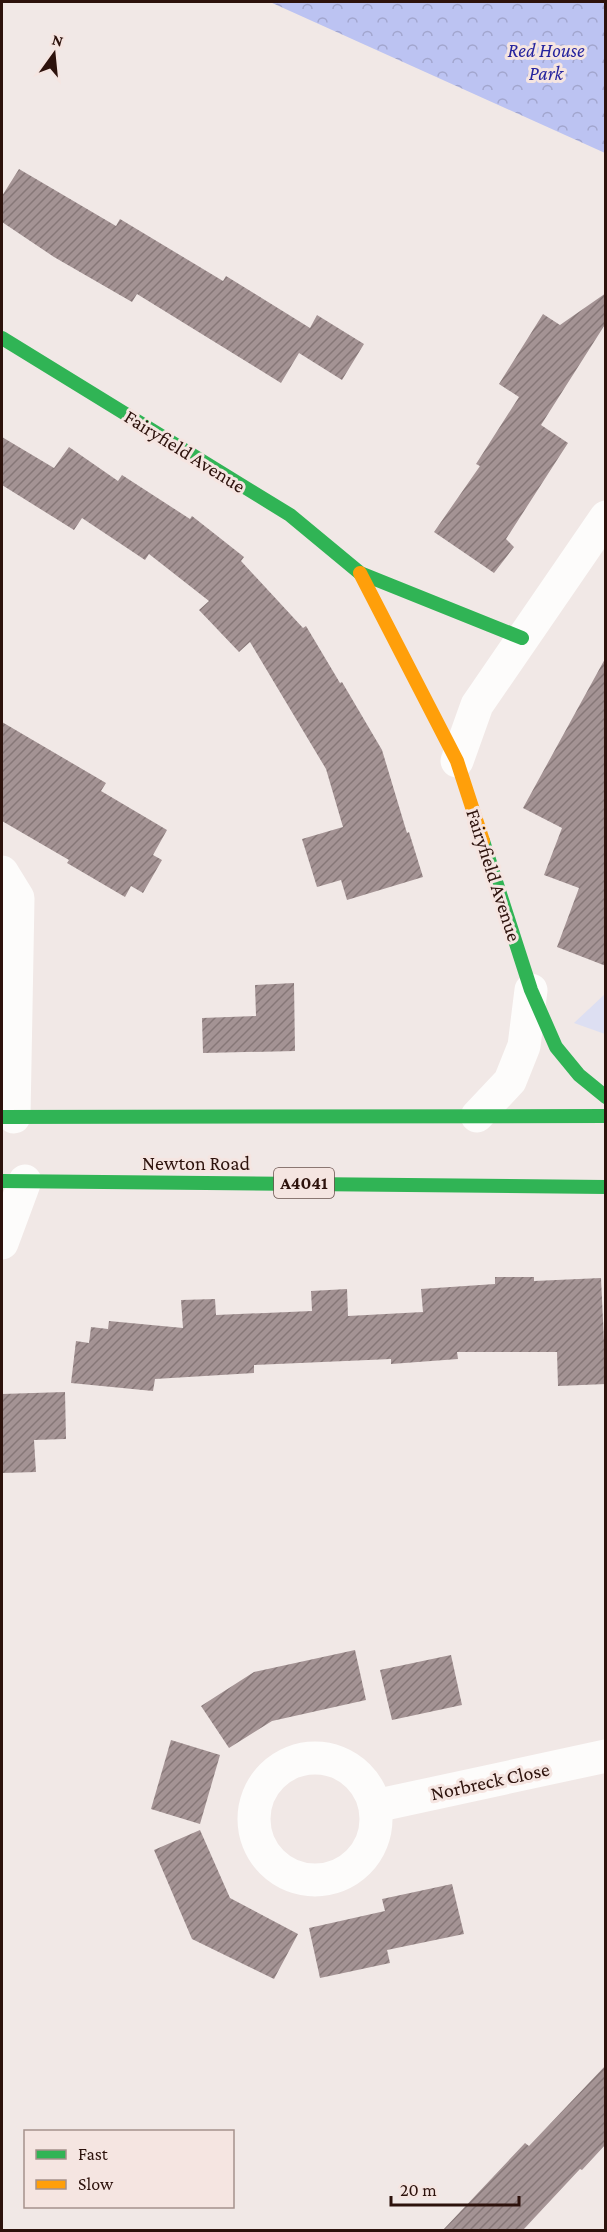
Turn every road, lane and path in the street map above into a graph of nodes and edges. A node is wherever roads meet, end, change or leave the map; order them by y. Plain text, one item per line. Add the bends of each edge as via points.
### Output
1 (2, 338) edge
2 (606, 517) edge
3 (360, 573) junction
4 (522, 638) junction
5 (457, 761) junction
6 (2, 872) edge
7 (531, 990) junction
8 (606, 1097) edge
9 (477, 1116) junction
10 (606, 1116) edge
11 (8, 1117) edge
12 (13, 1181) edge
13 (606, 1186) edge
14 (2, 1243) edge
15 (606, 1756) edge
16 (375, 1806) dead end

1 - 3 main road, Fairyfield Avenue via 290,515
2 - 4 street
3 - 4 main road, Fairyfield Avenue
3 - 5 main road, Fairyfield Avenue
4 - 5 street via 477,705
5 - 7 main road, Fairyfield Avenue
6 - 11 street via 18,898
7 - 8 main road, Fairyfield Avenue via 556,1047 579,1075
7 - 9 street, Fairyfield Avenue via 524,1046 510,1081
9 - 10 main road
9 - 11 main road
12 - 13 main road, Newton Road / A4041
12 - 14 street
15 - 16 street, Norbreck Close

